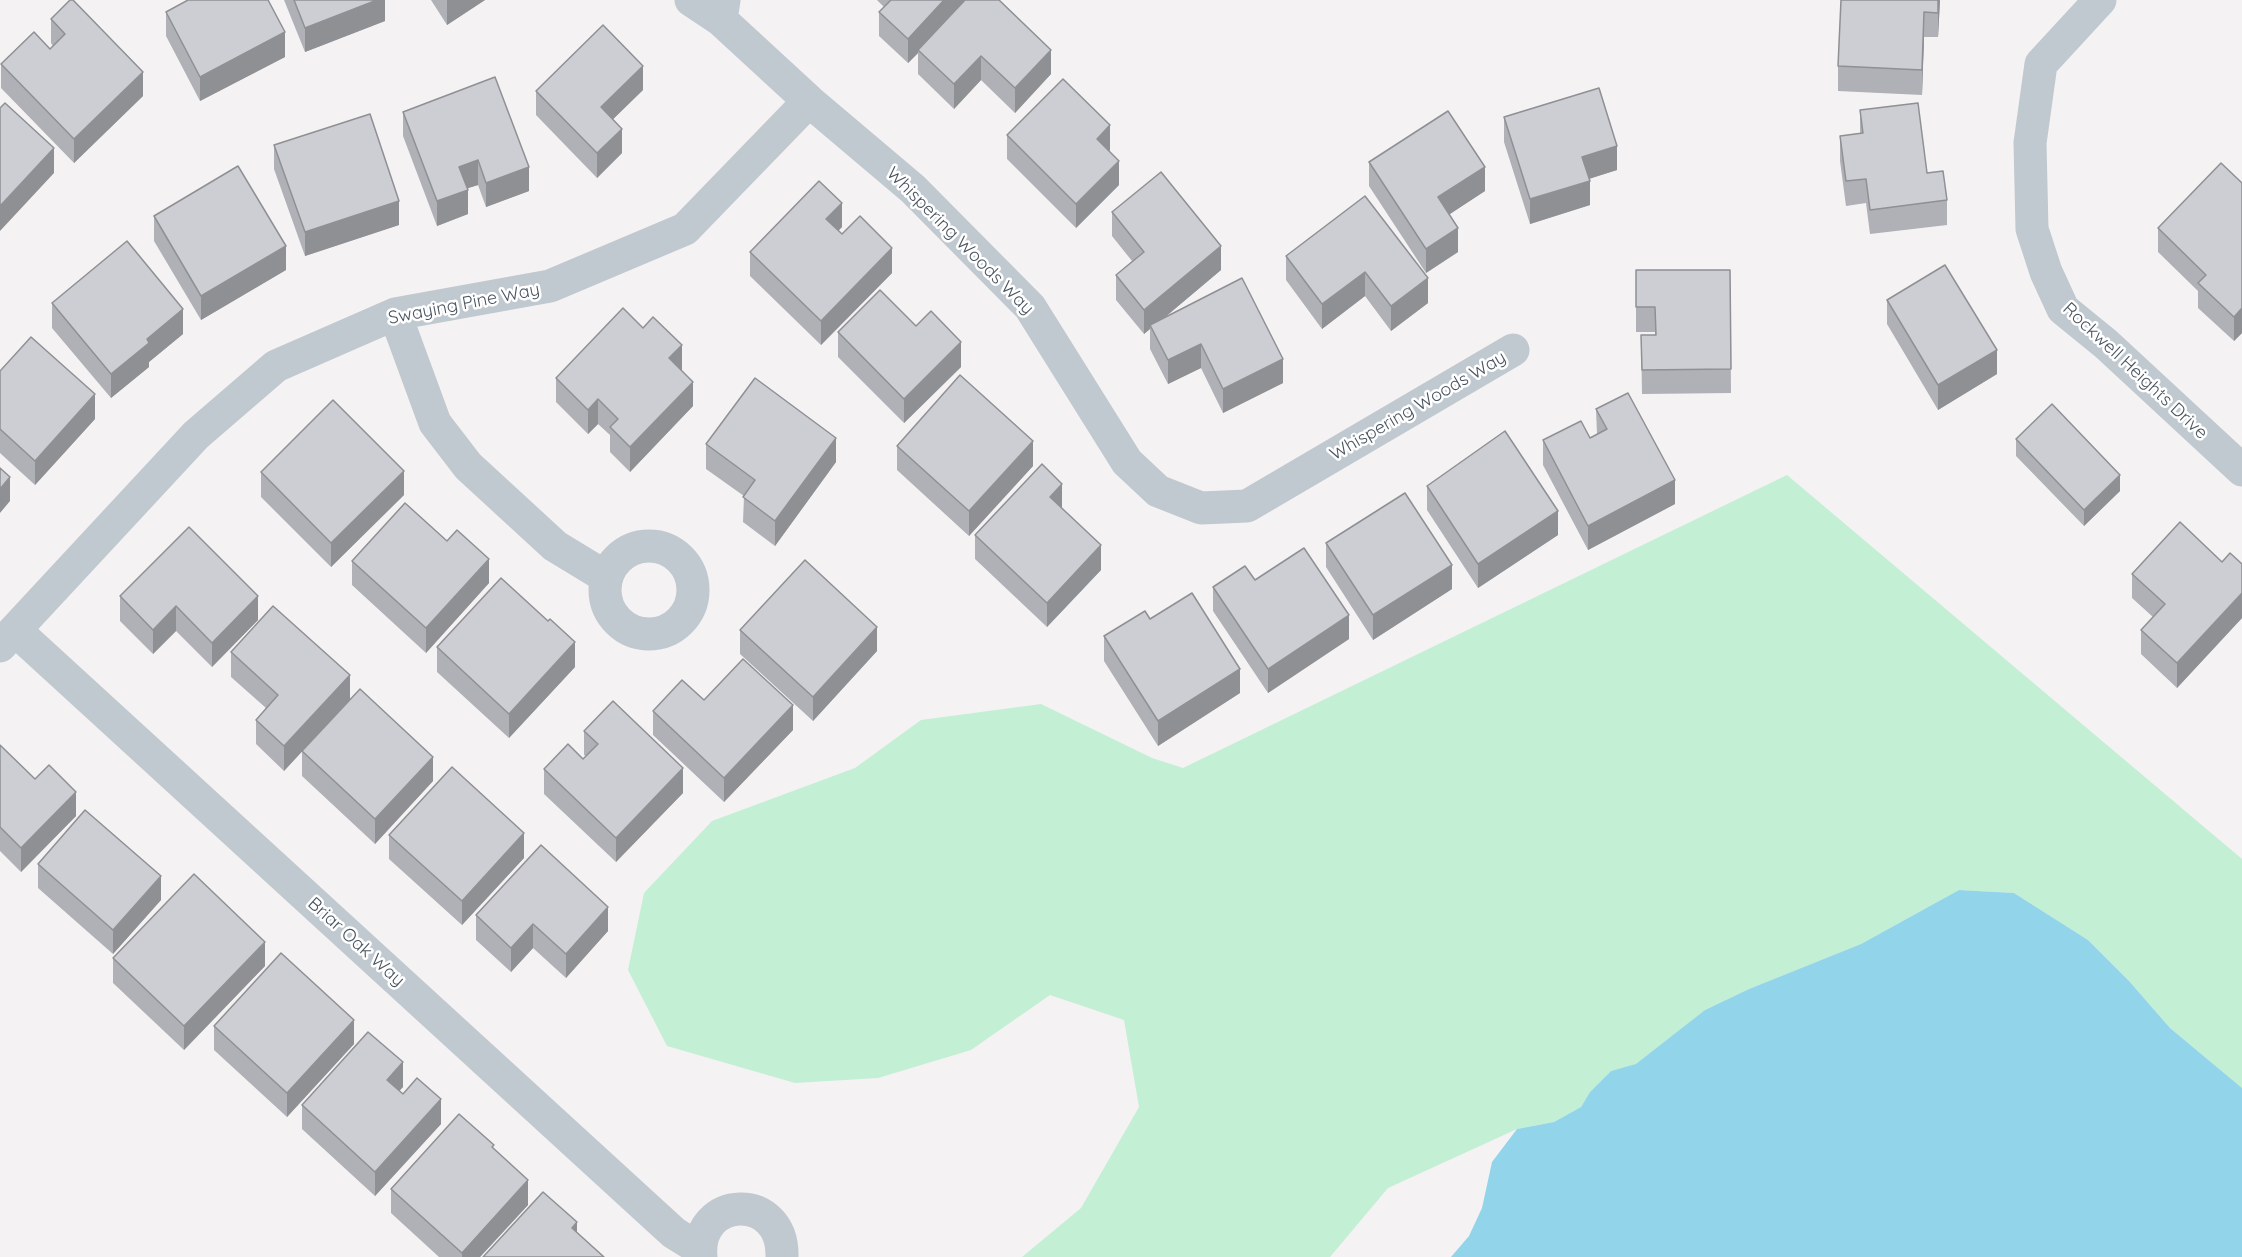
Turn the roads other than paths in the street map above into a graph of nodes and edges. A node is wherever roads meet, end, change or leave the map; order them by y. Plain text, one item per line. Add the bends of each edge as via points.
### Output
1 (691, 0) edge
2 (2084, 5) edge
3 (723, 10) edge
4 (809, 101) junction
5 (395, 314) junction
6 (1513, 350) dead end
7 (2242, 470) edge
8 (606, 578) dead end
9 (7, 638) edge
10 (700, 1253) edge
11 (782, 1257) edge

1 - 3 street, Whispering Woods Way
2 - 7 street, Rockwell Heights Drive via 2041,64 2030,143 2032,229 2046,272 2063,309
3 - 4 street, Whispering Woods Way
4 - 5 street, Swaying Pine Way via 685,229 550,286
4 - 6 street, Whispering Woods Way via 913,189 1030,307 1127,462 1158,491 1201,508 1247,506
5 - 8 street via 435,423 468,466 555,546
5 - 9 street, Swaying Pine Way via 276,366 196,435
9 - 10 street, Briar Oak Way
10 - 11 street, Briar Oak Way via 703,1234 714,1219 746,1209 756,1211 777,1228 783,1241

